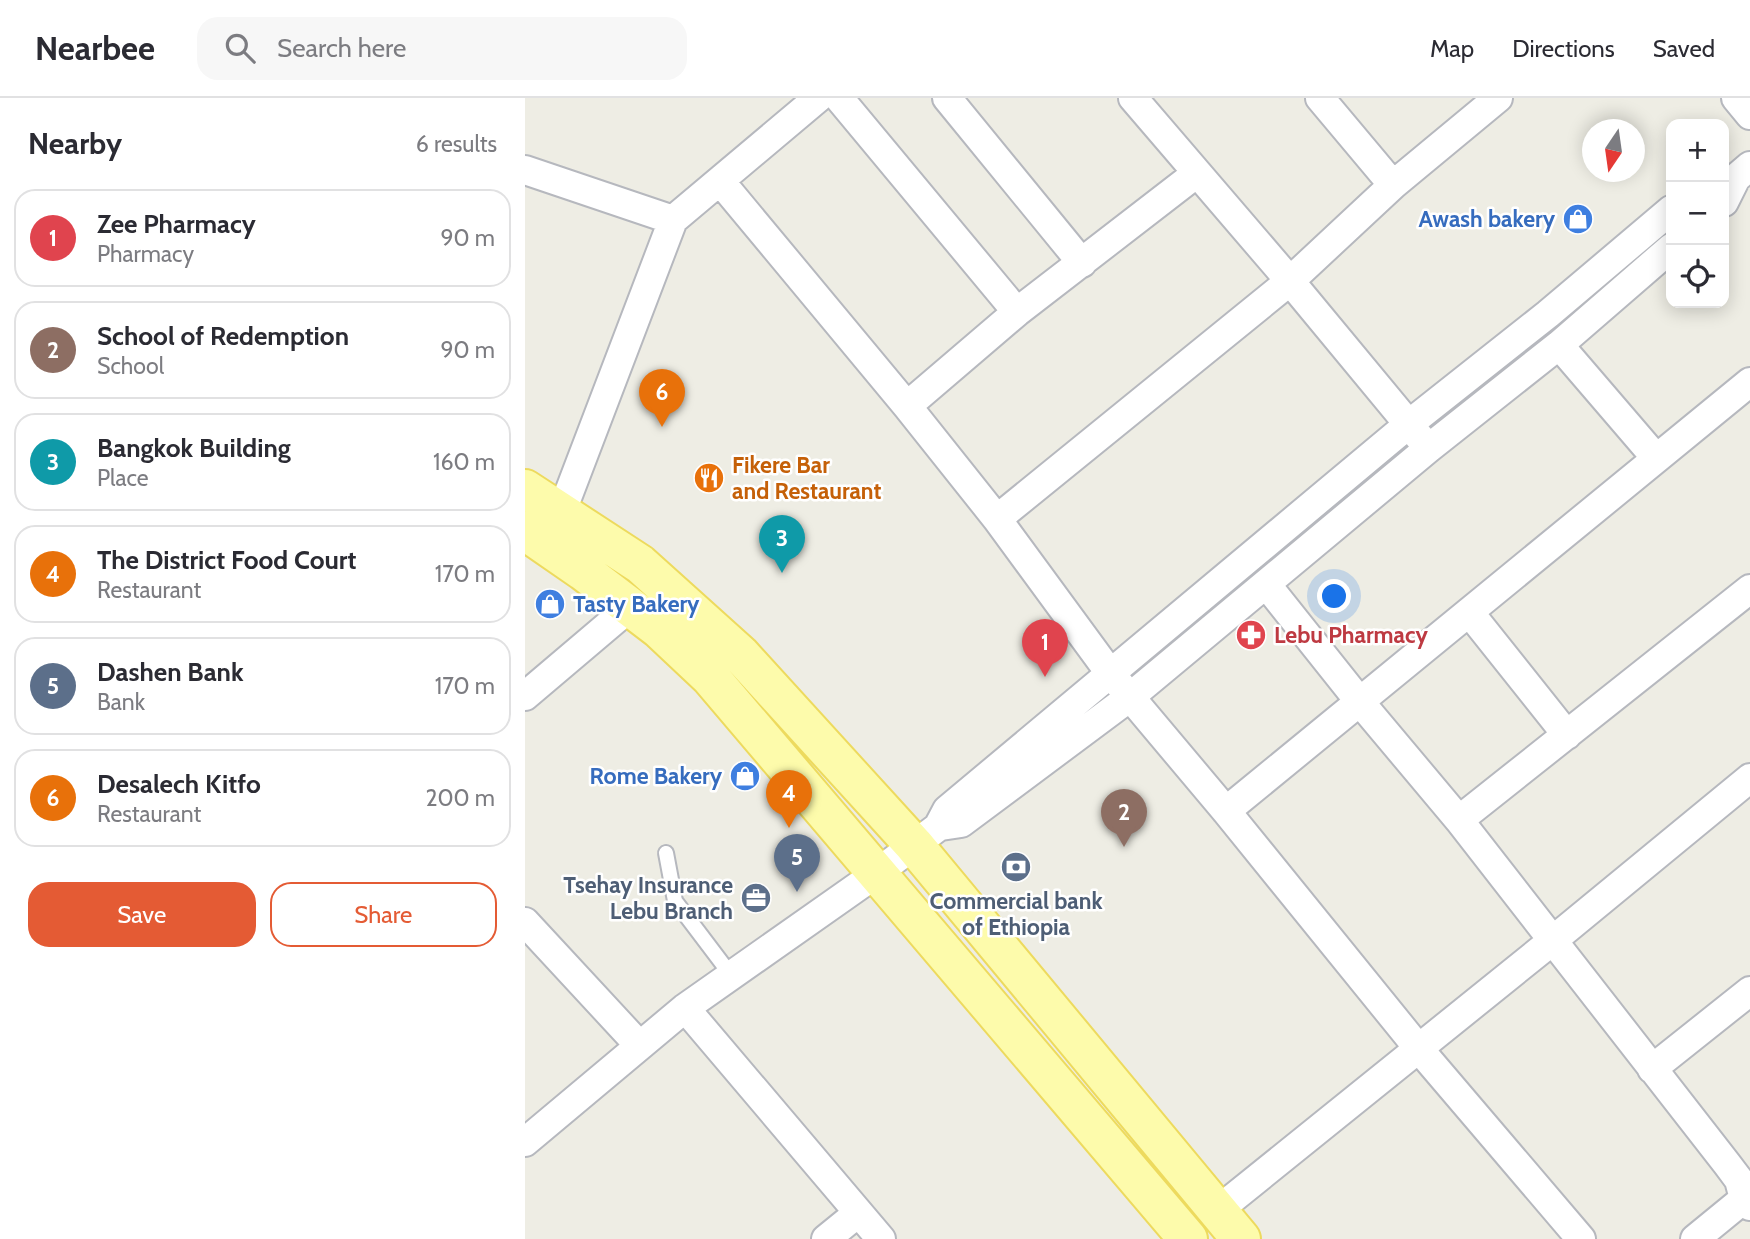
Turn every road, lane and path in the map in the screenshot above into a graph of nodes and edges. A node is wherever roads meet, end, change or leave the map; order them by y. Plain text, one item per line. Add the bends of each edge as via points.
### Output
1 (818, 98) edge
2 (839, 98) edge
3 (947, 98) edge
4 (1133, 98) edge
5 (1320, 98) edge
6 (1736, 98) edge
7 (1493, 100) edge
8 (1750, 115) edge
9 (525, 170) edge
10 (1197, 173) junction
11 (720, 181) junction
12 (1394, 185) junction
13 (1666, 214) edge
14 (673, 220) junction
15 (1666, 252) edge
16 (1082, 263) junction
17 (1290, 281) junction
18 (1017, 312) junction
19 (1559, 345) junction
20 (1750, 382) edge
21 (907, 406) junction
22 (1409, 424) junction
23 (1429, 448) junction
24 (1656, 458) junction
25 (525, 489) edge
26 (562, 511) junction
27 (997, 519) junction
28 (525, 531) edge
29 (1266, 583) junction
30 (1750, 589) edge
31 (629, 607) junction
32 (1469, 612) junction
33 (1110, 673) junction
34 (525, 696) edge
35 (1130, 697) junction
36 (1360, 702) junction
37 (1567, 734) junction
38 (1750, 778) edge
39 (1226, 811) junction
40 (1459, 820) junction
41 (926, 836) junction
42 (666, 853) dead end
43 (877, 873) junction
44 (527, 928) edge
45 (1552, 941) junction
46 (730, 975) junction
47 (1750, 990) edge
48 (685, 1008) junction
49 (639, 1045) junction
50 (1419, 1049) junction
51 (1652, 1069) junction
52 (525, 1142) edge
53 (1748, 1200) edge
54 (858, 1213) junction
55 (1229, 1225) edge
56 (826, 1239) edge
57 (881, 1239) edge
58 (1188, 1239) edge
59 (1581, 1239) edge
60 (1695, 1239) edge

1 - 11 street
2 - 18 street
3 - 16 street
4 - 10 street
5 - 12 street
6 - 8 street
7 - 12 street
9 - 14 street
10 - 16 street
10 - 17 street
11 - 14 street
11 - 21 street
12 - 17 street
13 - 22 street
14 - 26 street
15 - 19 street
16 - 18 street
17 - 22 street
17 - 27 street
18 - 21 street
19 - 23 street
19 - 24 street
20 - 24 street
21 - 27 street
22 - 23 street
22 - 33 street
23 - 29 street
24 - 32 street
25 - 26 main road
26 - 41 main road via 640,564 740,654
27 - 33 street
28 - 31 main road
29 - 35 street
29 - 36 street
30 - 37 street
31 - 34 street
31 - 43 main road via 710,677
32 - 36 street
32 - 37 street
33 - 35 street
33 - 41 street via 947,810
35 - 39 street
35 - 41 street via 961,823
36 - 39 street
36 - 40 street
37 - 40 street
38 - 45 street
39 - 50 street
40 - 45 street
41 - 43 street
41 - 55 main road
42 - 46 lane via 675,901
43 - 46 street
43 - 58 main road
44 - 49 street
45 - 50 street
45 - 51 street
46 - 48 street
47 - 51 street
48 - 49 street
48 - 54 street
49 - 52 street
50 - 55 street
50 - 59 street
51 - 53 street via 1739,1180
53 - 60 street
54 - 56 street
54 - 57 street

